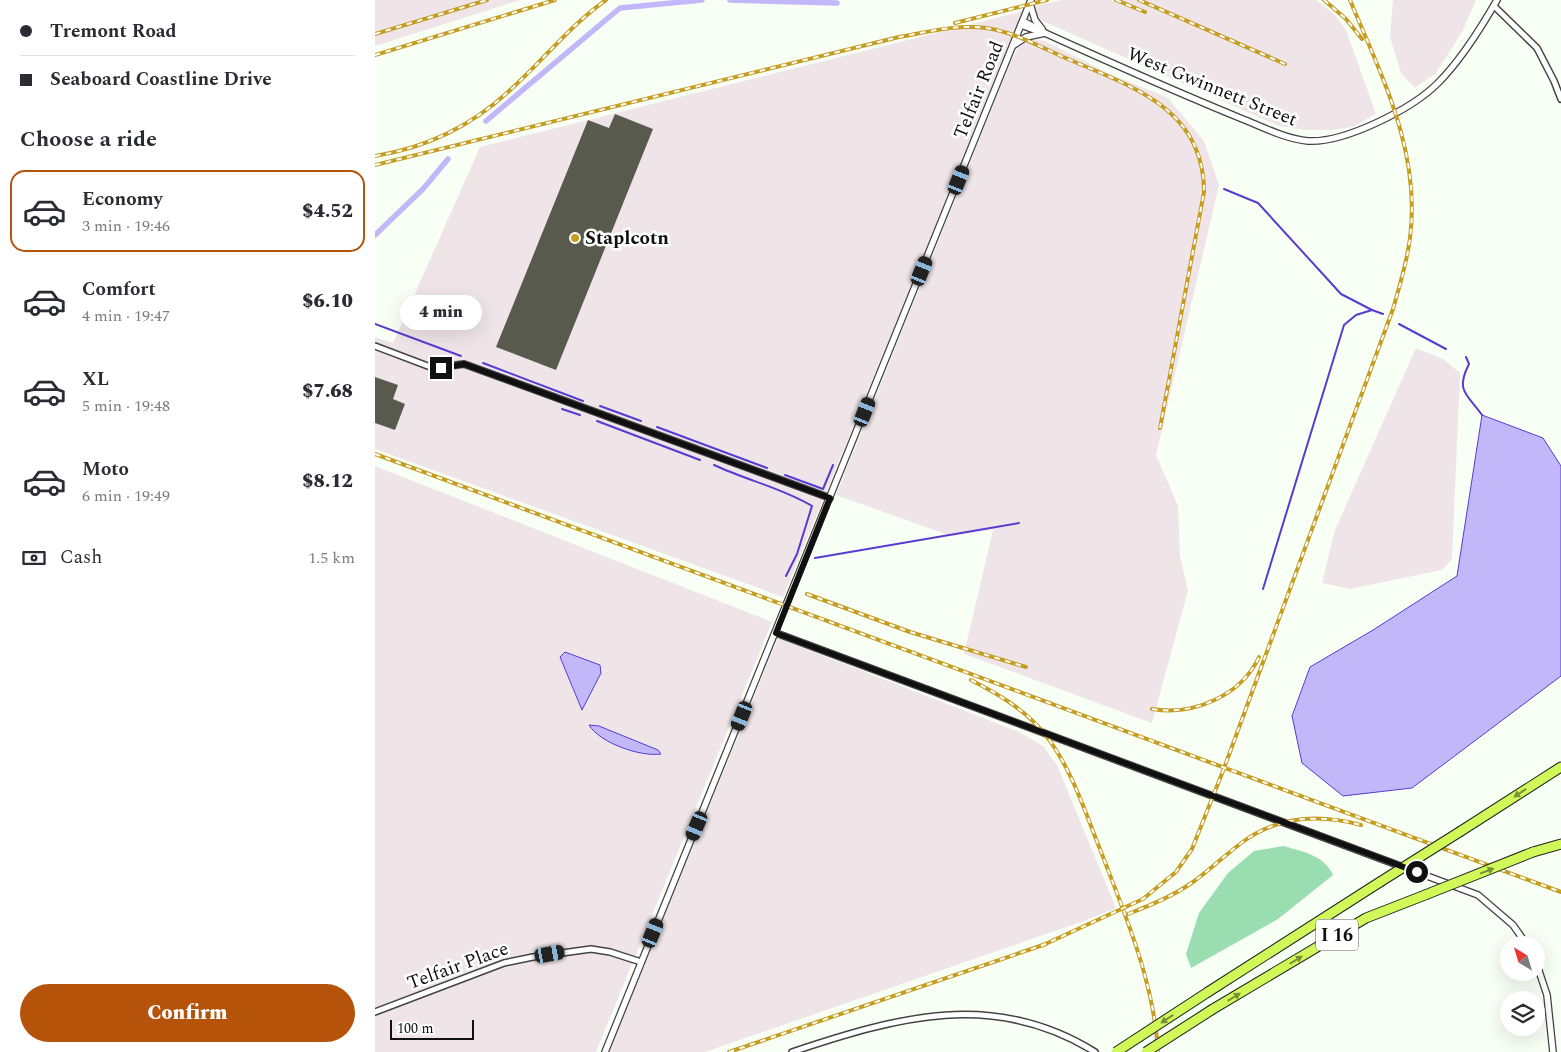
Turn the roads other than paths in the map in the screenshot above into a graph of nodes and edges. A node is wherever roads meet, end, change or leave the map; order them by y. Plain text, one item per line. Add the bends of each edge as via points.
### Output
1 (1030, 2) edge
2 (1496, 3) edge
3 (1022, 23) junction
4 (1045, 33) junction
5 (1013, 46) junction
6 (1561, 99) edge
7 (375, 346) edge
8 (830, 498) junction
9 (776, 633) junction
10 (1561, 766) edge
11 (1561, 844) edge
12 (1521, 936) edge
13 (641, 962) junction
14 (1542, 981) edge
15 (375, 1012) edge
16 (1093, 1051) edge
17 (605, 1052) edge
18 (792, 1052) edge
19 (1117, 1052) edge
20 (1146, 1052) edge
21 (1553, 1052) edge

1 - 3 street, Telfair Road
1 - 4 street via 1035,20
2 - 4 street, West Gwinnett Street via 1447,74 1423,96 1362,130 1309,141 1287,136 1221,110
2 - 6 street via 1537,48
3 - 4 street, West Gwinnett Street
3 - 5 street, Telfair Road
4 - 5 street via 1026,37
5 - 8 street, Telfair Road
7 - 8 street via 433,368 464,364
8 - 9 street, Telfair Road
9 - 12 street via 1478,895 1513,925
9 - 13 street, Telfair Road
10 -> 19 highway, I 16, bridge
20 -> 11 highway, I 16, bridge via 1366,918
13 - 15 street, Telfair Place via 591,949 533,957 504,963
13 - 17 street, Telfair Road
14 - 21 street via 1547,995
16 - 18 street via 1034,1023 970,1015 924,1017 877,1026

